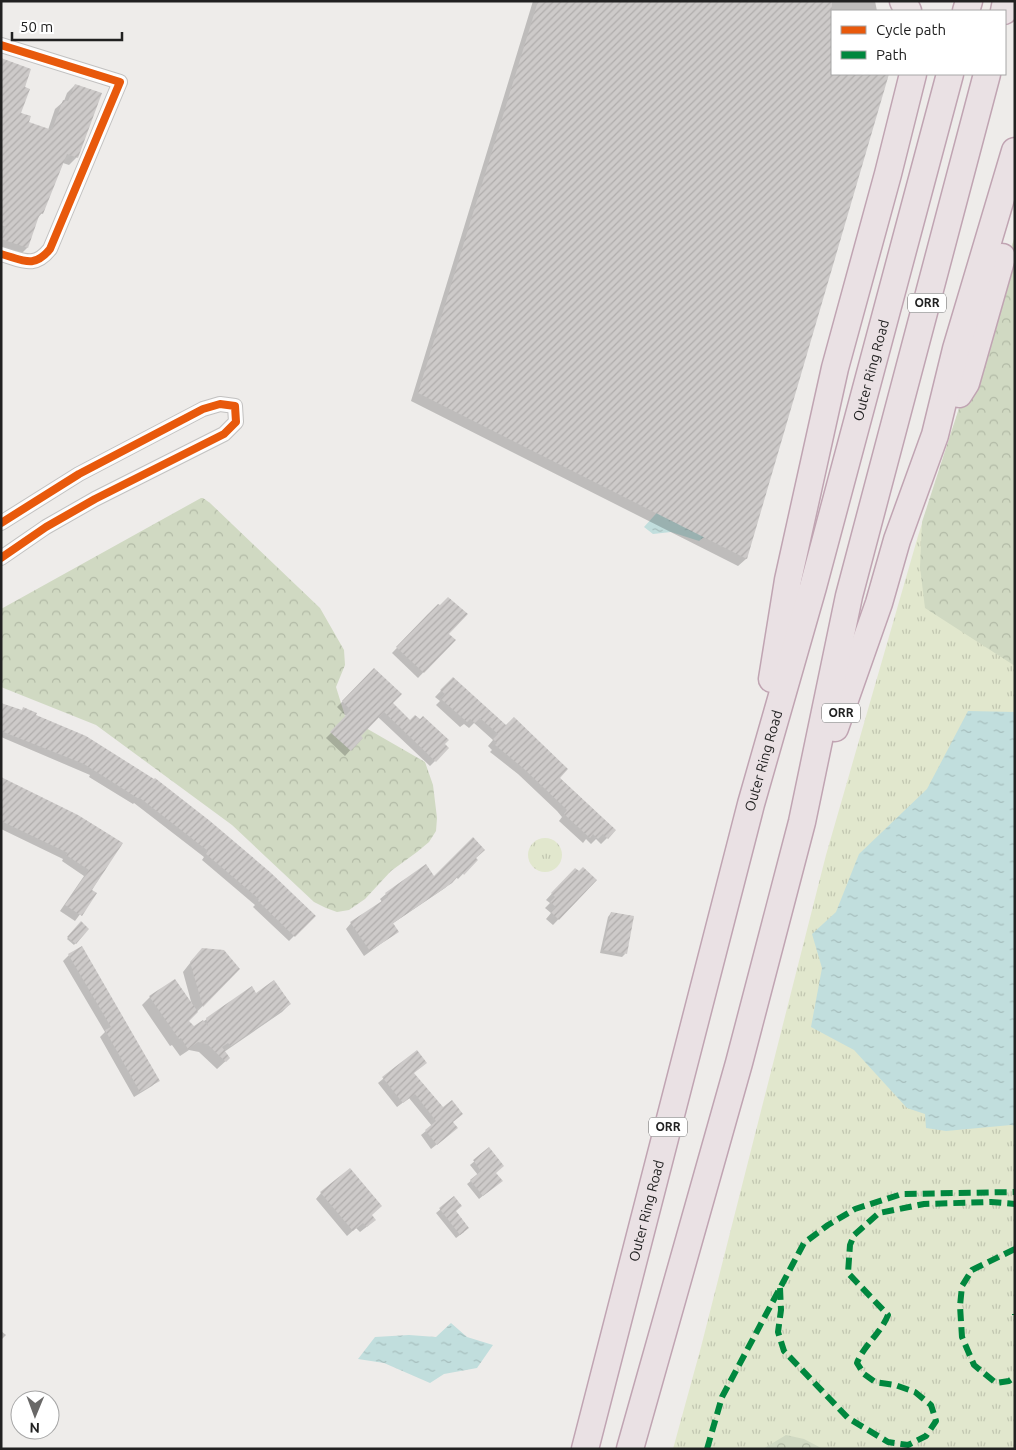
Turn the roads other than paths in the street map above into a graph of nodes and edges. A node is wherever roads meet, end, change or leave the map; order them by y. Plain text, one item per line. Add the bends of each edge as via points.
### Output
1 (1, 45) edge
2 (913, 75) edge
3 (950, 75) edge
4 (988, 75) edge
5 (1015, 151) edge
6 (1015, 214) edge
7 (1, 254) edge
8 (935, 436) junction
9 (1, 523) edge
10 (1, 558) edge
11 (751, 804) junction
12 (802, 822) junction
13 (585, 1449) edge
14 (630, 1449) edge

1 - 7 street via 120,82 50,249 37,262
2 - 11 highway, ORR via 835,368 788,580
3 - 11 highway, Outer Ring Road / ORR
4 - 12 highway, ORR via 848,596
5 - 8 highway, ORR via 956,349
6 - 8 highway, ORR via 966,383
8 - 12 highway, ORR
9 - 10 street via 79,474 203,409 220,404 235,406 236,422 224,434 95,499
11 - 13 highway, Outer Ring Road / ORR
12 - 14 highway, ORR via 739,1063

